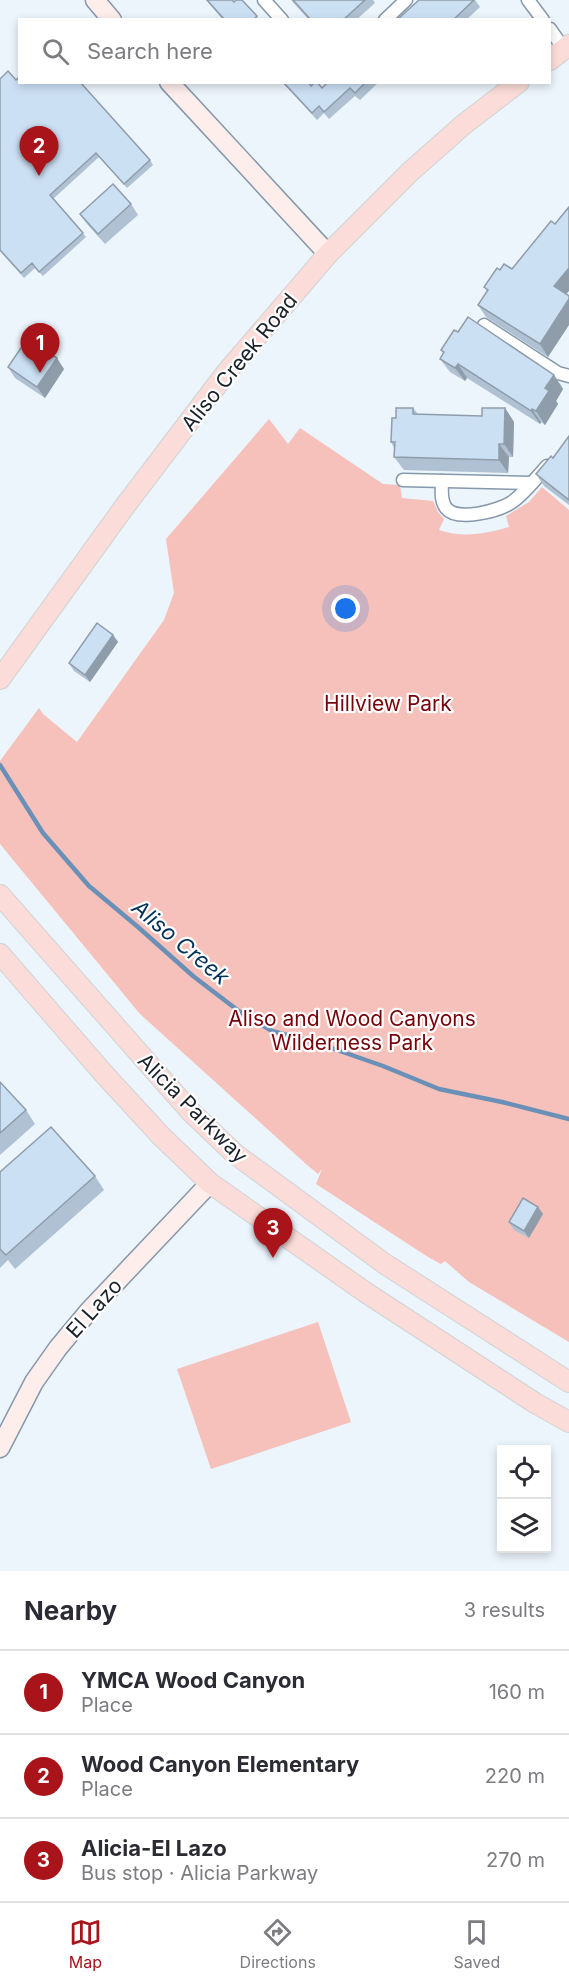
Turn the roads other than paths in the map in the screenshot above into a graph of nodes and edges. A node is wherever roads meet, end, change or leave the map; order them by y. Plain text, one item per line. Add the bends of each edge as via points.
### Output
1 (95, 0) edge
2 (264, 0) edge
3 (528, 0) edge
4 (403, 1) edge
5 (110, 18) edge
6 (280, 18) edge
7 (387, 18) edge
8 (542, 18) edge
9 (551, 33) edge
10 (561, 51) edge
11 (171, 84) edge
12 (516, 84) edge
13 (328, 254) junction
14 (484, 326) edge
15 (569, 376) edge
16 (554, 457) edge
17 (403, 480) dead end
18 (442, 481) junction
19 (532, 483) junction
20 (3, 675) edge
21 (0, 895) edge
22 (0, 954) edge
23 (210, 1183) junction
24 (569, 1382) edge
25 (569, 1422) edge
26 (0, 1448) edge

1 - 5 street
2 - 6 street
3 - 8 street
4 - 7 street
9 - 10 street
11 - 13 street
12 - 13 main road, Aliso Creek Road via 463,125
13 - 20 main road, Aliso Creek Road via 226,373
14 - 15 street
16 - 19 street
17 - 18 street
18 - 19 street
18 - 19 street via 442,500 449,511 482,514 512,502
21 - 24 main road, Alicia Parkway via 190,1111 235,1154 385,1264
22 - 23 main road, Alicia Parkway via 104,1074
23 - 25 main road, Alicia Parkway via 365,1292
23 - 26 street, El Lazo via 58,1348 34,1382

